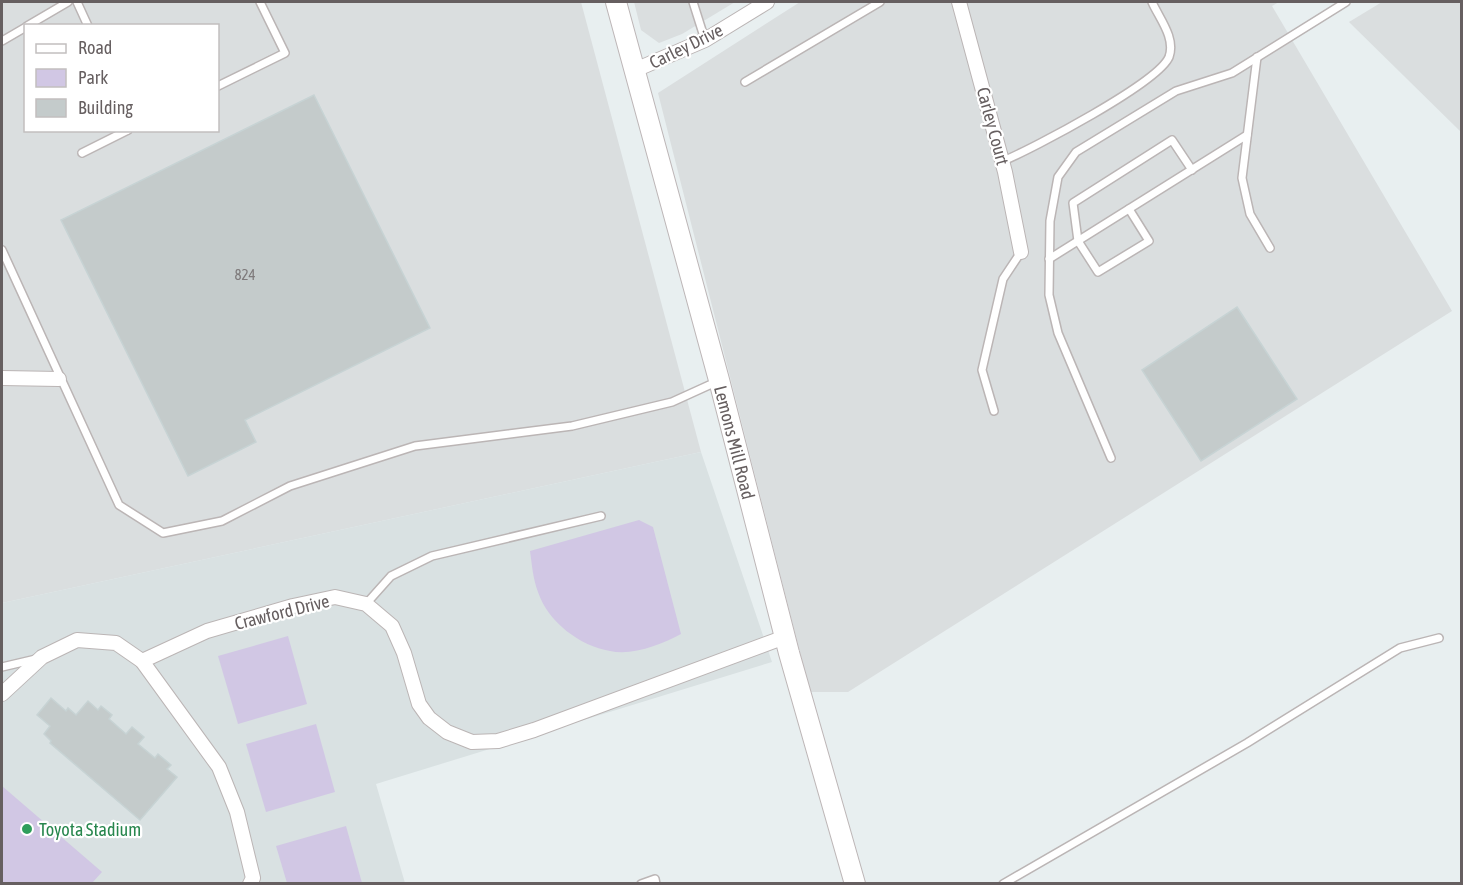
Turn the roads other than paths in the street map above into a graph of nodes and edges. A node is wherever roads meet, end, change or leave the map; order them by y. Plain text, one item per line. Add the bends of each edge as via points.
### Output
1 (68, 2) edge
2 (76, 2) edge
3 (260, 2) edge
4 (615, 2) edge
5 (693, 2) edge
6 (767, 2) edge
7 (880, 2) edge
8 (959, 2) edge
9 (1152, 2) edge
10 (1346, 2) edge
11 (751, 6) edge
12 (30, 24) edge
13 (87, 24) edge
14 (24, 27) edge
15 (705, 40) junction
16 (2, 41) edge
17 (1257, 57) junction
18 (634, 70) junction
19 (745, 82) dead end
20 (219, 86) edge
21 (124, 132) edge
22 (1247, 135) junction
23 (81, 153) dead end
24 (1003, 161) junction
25 (1192, 170) junction
26 (1129, 209) junction
27 (1077, 241) junction
28 (1270, 248) dead end
29 (2, 250) edge
30 (1021, 252) joint
31 (1050, 259) junction
32 (2, 378) edge
33 (59, 379) junction
34 (718, 380) junction
35 (994, 411) dead end
36 (1111, 458) dead end
37 (601, 516) dead end
38 (366, 604) junction
39 (784, 637) junction
40 (1438, 638) dead end
41 (42, 657) junction
42 (142, 661) junction
43 (2, 667) edge
44 (2, 694) edge
45 (253, 882) edge
46 (641, 884) edge
47 (656, 884) edge
48 (855, 884) edge
49 (1003, 884) edge

1 - 12 lane
2 - 13 lane
3 - 20 lane via 285,53
4 - 18 street, Lemons Mill Road
5 - 15 lane
6 - 11 street, Carley Drive
7 - 19 lane
8 - 24 street, Carley Court
9 - 24 lane via 1171,39 1168,57 1156,73 1070,126
10 - 17 lane
11 - 15 street, Carley Drive
14 - 16 lane
15 - 18 street, Carley Drive
17 - 22 lane
17 - 31 lane via 1233,73 1176,91 1076,152 1058,177 1050,221
18 - 34 street, Lemons Mill Road
21 - 23 lane
22 - 25 lane
22 - 28 lane via 1242,178 1250,214
24 - 30 street, Carley Court
25 - 26 lane
25 - 27 lane via 1172,140 1162,146 1073,203
26 - 27 lane
26 - 27 lane via 1149,242 1098,273
27 - 31 lane
29 - 33 lane
30 - 35 lane via 1003,279 982,370
31 - 36 lane via 1049,295 1058,333
32 - 33 street
33 - 34 lane via 119,505 163,533 222,521 290,486 416,446 572,426 672,402
34 - 39 street, Lemons Mill Road
37 - 38 lane via 432,556 391,576
38 - 39 street, Crawford Drive via 392,626 419,704 429,718 447,732 472,742 498,741 534,730
38 - 42 street, Crawford Drive via 335,597 293,606 207,631
39 - 48 street, Lemons Mill Road
40 - 49 lane via 1400,648 1247,743
41 - 42 street via 77,640 116,643
41 - 43 lane
41 - 44 street
42 - 45 street via 219,767 237,812
46 - 47 lane via 655,879

